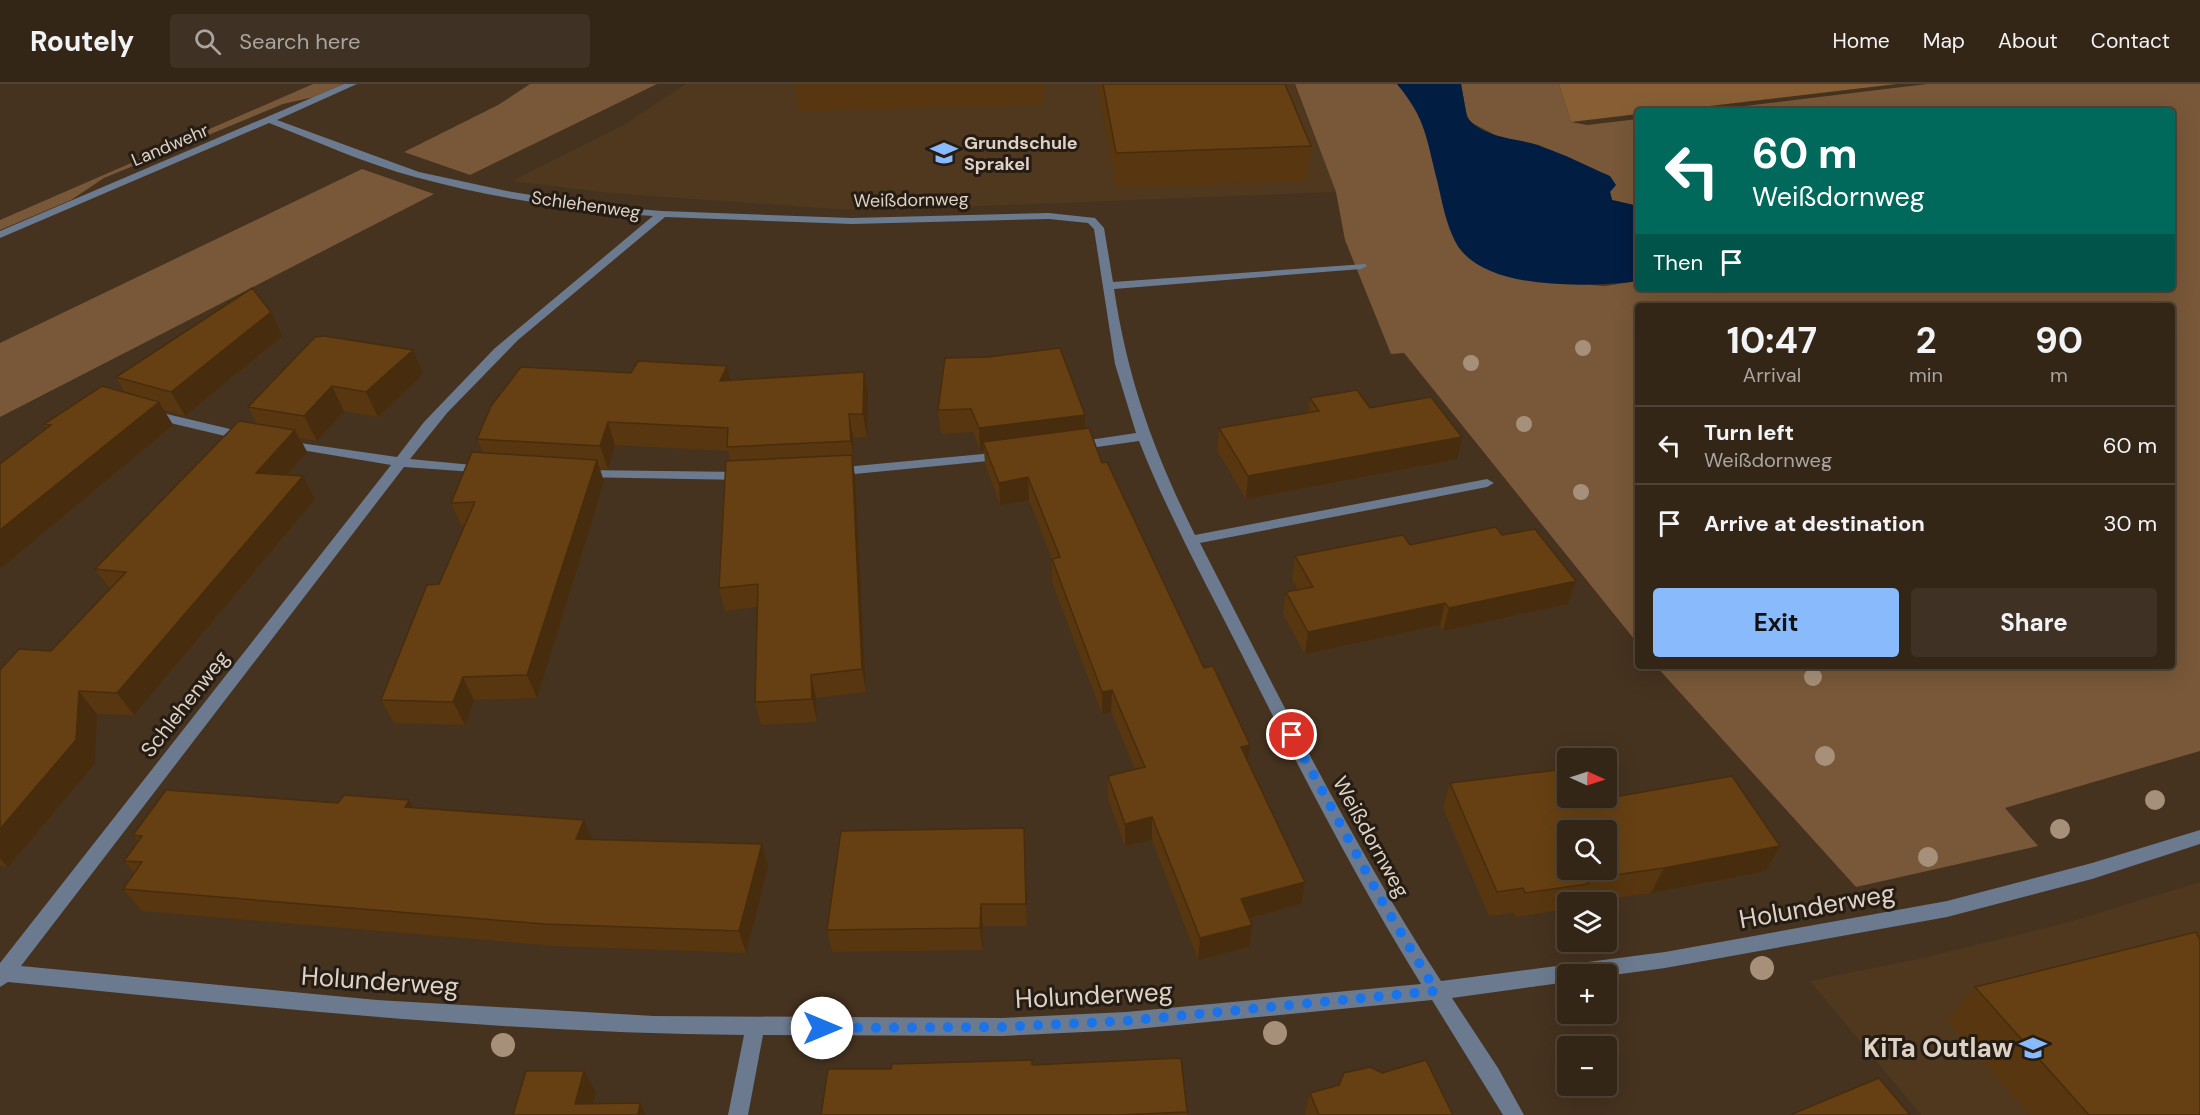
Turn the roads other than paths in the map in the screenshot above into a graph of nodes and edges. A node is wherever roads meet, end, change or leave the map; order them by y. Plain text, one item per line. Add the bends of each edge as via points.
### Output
1 (352, 84) edge
2 (269, 120) junction
3 (662, 214) junction
4 (0, 235) edge
5 (1361, 266) dead end
6 (1110, 285) junction
7 (134, 409) edge
8 (1144, 436) junction
9 (1066, 447) edge
10 (1021, 454) edge
11 (400, 462) junction
12 (498, 470) edge
13 (562, 473) edge
14 (824, 473) edge
15 (761, 475) edge
16 (1488, 483) dead end
17 (1192, 540) junction
18 (2200, 837) edge
19 (1, 975) edge
20 (1436, 991) junction
21 (754, 1027) junction
22 (738, 1115) edge
23 (1514, 1115) edge

1 - 2 street, Landwehr
2 - 3 street, Schlehenweg via 416,174 518,196
2 - 4 street, Landwehr
3 - 6 street, Weißdornweg via 852,221 1080,218 1091,220 1099,228
3 - 11 street, Schlehenweg via 612,259 542,312 478,372
5 - 6 street
6 - 8 street, Weißdornweg via 1123,369
7 - 11 street via 261,440
8 - 9 street
8 - 17 street, Weißdornweg
10 - 14 street
11 - 12 street
11 - 19 street, Schlehenweg
13 - 15 street
16 - 17 street
17 - 20 street, Weißdornweg via 1269,693 1383,903
18 - 20 street, Holunderweg via 2092,871 1947,909 1665,960
19 - 21 street, Holunderweg via 377,1009
20 - 21 street, Holunderweg via 1114,1022 1002,1027
20 - 23 street via 1494,1077
21 - 22 street

